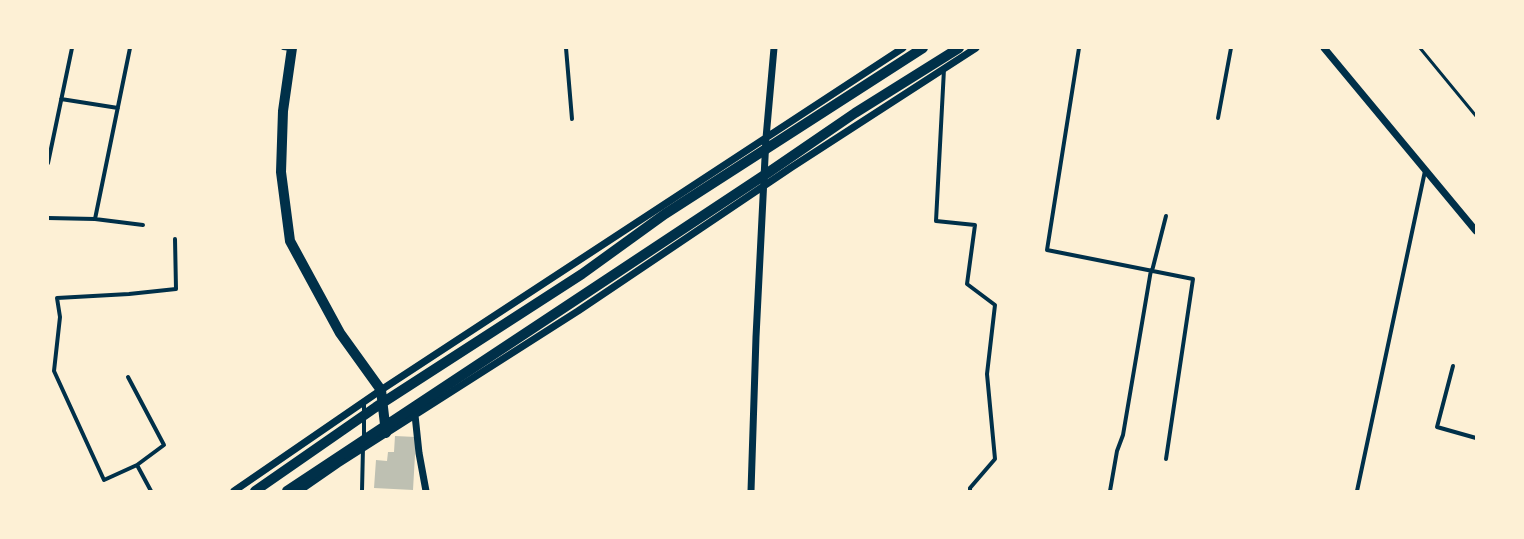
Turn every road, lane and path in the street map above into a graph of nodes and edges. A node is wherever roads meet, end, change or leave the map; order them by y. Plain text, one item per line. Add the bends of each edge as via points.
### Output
1 (72, 48) edge
2 (130, 48) edge
3 (289, 48) edge
4 (566, 48) edge
5 (774, 48) edge
6 (903, 48) edge
7 (923, 48) edge
8 (959, 48) edge
9 (976, 48) edge
10 (1079, 48) edge
11 (1231, 48) edge
12 (1324, 48) edge
13 (1420, 48) edge
14 (944, 69) junction
15 (61, 99) junction
16 (118, 108) junction
17 (1476, 116) edge
18 (1218, 118) dead end
19 (572, 119) dead end
20 (766, 138) junction
21 (48, 163) edge
22 (1426, 170) junction
23 (764, 186) junction
24 (1166, 216) dead end
25 (48, 218) edge
26 (95, 219) junction
27 (143, 225) dead end
28 (1476, 231) edge
29 (175, 239) dead end
30 (1151, 270) junction
31 (1453, 366) dead end
32 (128, 377) dead end
33 (381, 390) junction
34 (364, 403) junction
35 (415, 415) junction
36 (386, 433) junction
37 (1476, 438) edge
38 (364, 448) junction
39 (1166, 459) dead end
40 (137, 465) junction
41 (151, 491) edge
42 (234, 491) edge
43 (255, 491) edge
44 (287, 491) edge
45 (299, 491) edge
46 (362, 491) edge
47 (426, 491) edge
48 (751, 491) edge
49 (970, 491) edge
50 (1110, 491) edge
51 (1357, 491) edge

1 - 15 street
2 - 16 street
3 - 33 highway via 281,172 290,241 340,333
4 - 19 street
5 - 20 street
6 - 20 street
7 - 43 highway via 665,214 582,274 376,407
8 - 44 highway via 855,113
9 - 14 street
10 - 30 street via 1047,250
11 - 18 street
12 - 22 street
13 - 17 lane
14 - 23 street
14 - 49 street via 936,221 975,225 968,284 995,304 987,374 995,459
15 - 16 street
15 - 21 street
16 - 26 street
20 - 23 street
20 - 33 street
22 - 28 street
22 - 51 street
23 - 35 street via 578,311
23 - 48 street
24 - 30 street
25 - 26 street
26 - 27 street
29 - 40 street via 176,289 57,298 60,317 54,371 104,480
30 - 39 street via 1193,279
30 - 50 street via 1123,436 1117,451
31 - 37 street via 1437,427
32 - 40 street via 164,445
33 - 34 street
33 - 36 highway
34 - 38 street
34 - 42 street
35 - 36 street
35 - 47 street
36 - 38 street
38 - 45 street
38 - 46 street
40 - 41 street

